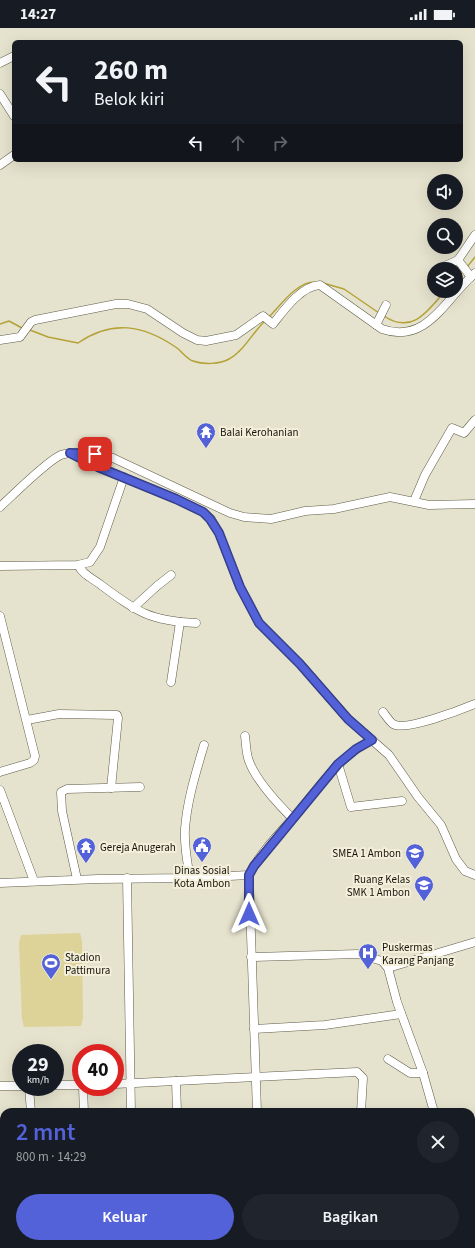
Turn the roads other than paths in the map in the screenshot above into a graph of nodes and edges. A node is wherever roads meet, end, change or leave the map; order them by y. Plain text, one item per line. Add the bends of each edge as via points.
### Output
1 (12, 57) edge
2 (0, 63) edge
3 (0, 94) edge
4 (12, 113) edge
5 (12, 156) edge
6 (0, 165) edge
7 (475, 235) edge
8 (459, 262) edge
9 (463, 266) edge
10 (471, 274) edge
11 (383, 311) dead end
12 (376, 325) junction
13 (0, 340) edge
14 (475, 420) edge
15 (70, 453) junction
16 (124, 477) junction
17 (414, 501) junction
18 (475, 504) edge
19 (1, 505) edge
20 (78, 564) junction
21 (0, 566) edge
22 (170, 575) dead end
23 (133, 608) junction
24 (0, 616) edge
25 (180, 622) junction
26 (196, 623) dead end
27 (171, 682) dead end
28 (475, 704) edge
29 (383, 712) dead end
30 (27, 720) junction
31 (245, 736) dead end
32 (372, 740) junction
33 (204, 745) dead end
34 (338, 764) junction
35 (0, 772) edge
36 (140, 787) dead end
37 (111, 788) junction
38 (0, 790) edge
39 (402, 801) dead end
40 (292, 818) junction
41 (249, 875) junction
42 (474, 877) edge
43 (127, 878) junction
44 (190, 878) junction
45 (77, 879) junction
46 (34, 881) junction
47 (0, 883) edge
48 (475, 942) edge
49 (251, 958) junction
50 (388, 968) junction
51 (401, 1014) junction
52 (254, 1029) junction
53 (388, 1059) dead end
54 (423, 1073) junction
55 (255, 1077) junction
56 (176, 1082) junction
57 (124, 1084) edge
58 (130, 1084) junction
59 (0, 1086) edge
60 (12, 1086) edge
61 (30, 1096) edge
62 (83, 1096) edge
63 (31, 1108) edge
64 (84, 1108) edge
65 (131, 1108) edge
66 (177, 1108) edge
67 (257, 1108) edge
68 (361, 1108) edge
69 (433, 1108) edge

1 - 2 street
3 - 4 street
5 - 6 street
7 - 8 street
9 - 10 street
10 - 12 street via 440,310 418,330 410,333 390,332
11 - 12 street
12 - 13 street via 320,285 312,286 302,293 272,324 264,316 236,335 206,341 197,340 183,333 147,309 128,304 116,304 34,320 19,337
14 - 17 street via 464,432 452,428 425,475
15 - 16 street
15 - 17 street via 106,455 230,513 244,517 271,519 305,511 354,505 378,498
15 - 19 street via 59,455 52,460
16 - 20 street via 98,552 90,562
16 - 32 street via 191,506 210,519 219,533 240,587 259,623 300,664 348,719
17 - 18 street via 443,506
20 - 21 street
20 - 23 street via 83,572
22 - 23 street
23 - 25 street via 155,618
24 - 30 street
25 - 26 street
25 - 27 street
28 - 29 street via 458,712 399,726 393,724
30 - 35 street via 34,760
30 - 37 street via 59,714 117,715
31 - 40 street via 252,766 280,806
32 - 34 street
32 - 42 street via 389,755 441,826 456,859
33 - 44 street via 186,817 185,847
34 - 39 street via 351,807
34 - 40 street
36 - 37 street
37 - 45 street via 67,789 60,794
38 - 46 street
40 - 41 street
41 - 44 street
41 - 49 street
43 - 44 street
43 - 45 street
43 - 58 street
45 - 46 street
46 - 47 street
48 - 50 street
49 - 50 street via 358,954 377,959
49 - 52 street
50 - 51 street
51 - 52 street via 325,1024
51 - 54 street
52 - 55 street
53 - 54 street via 410,1073
54 - 69 street
55 - 56 street
55 - 67 street
55 - 68 street via 357,1072 363,1078
56 - 58 street
56 - 66 street
57 - 58 street
58 - 65 street
59 - 60 street
61 - 63 street
62 - 64 street

